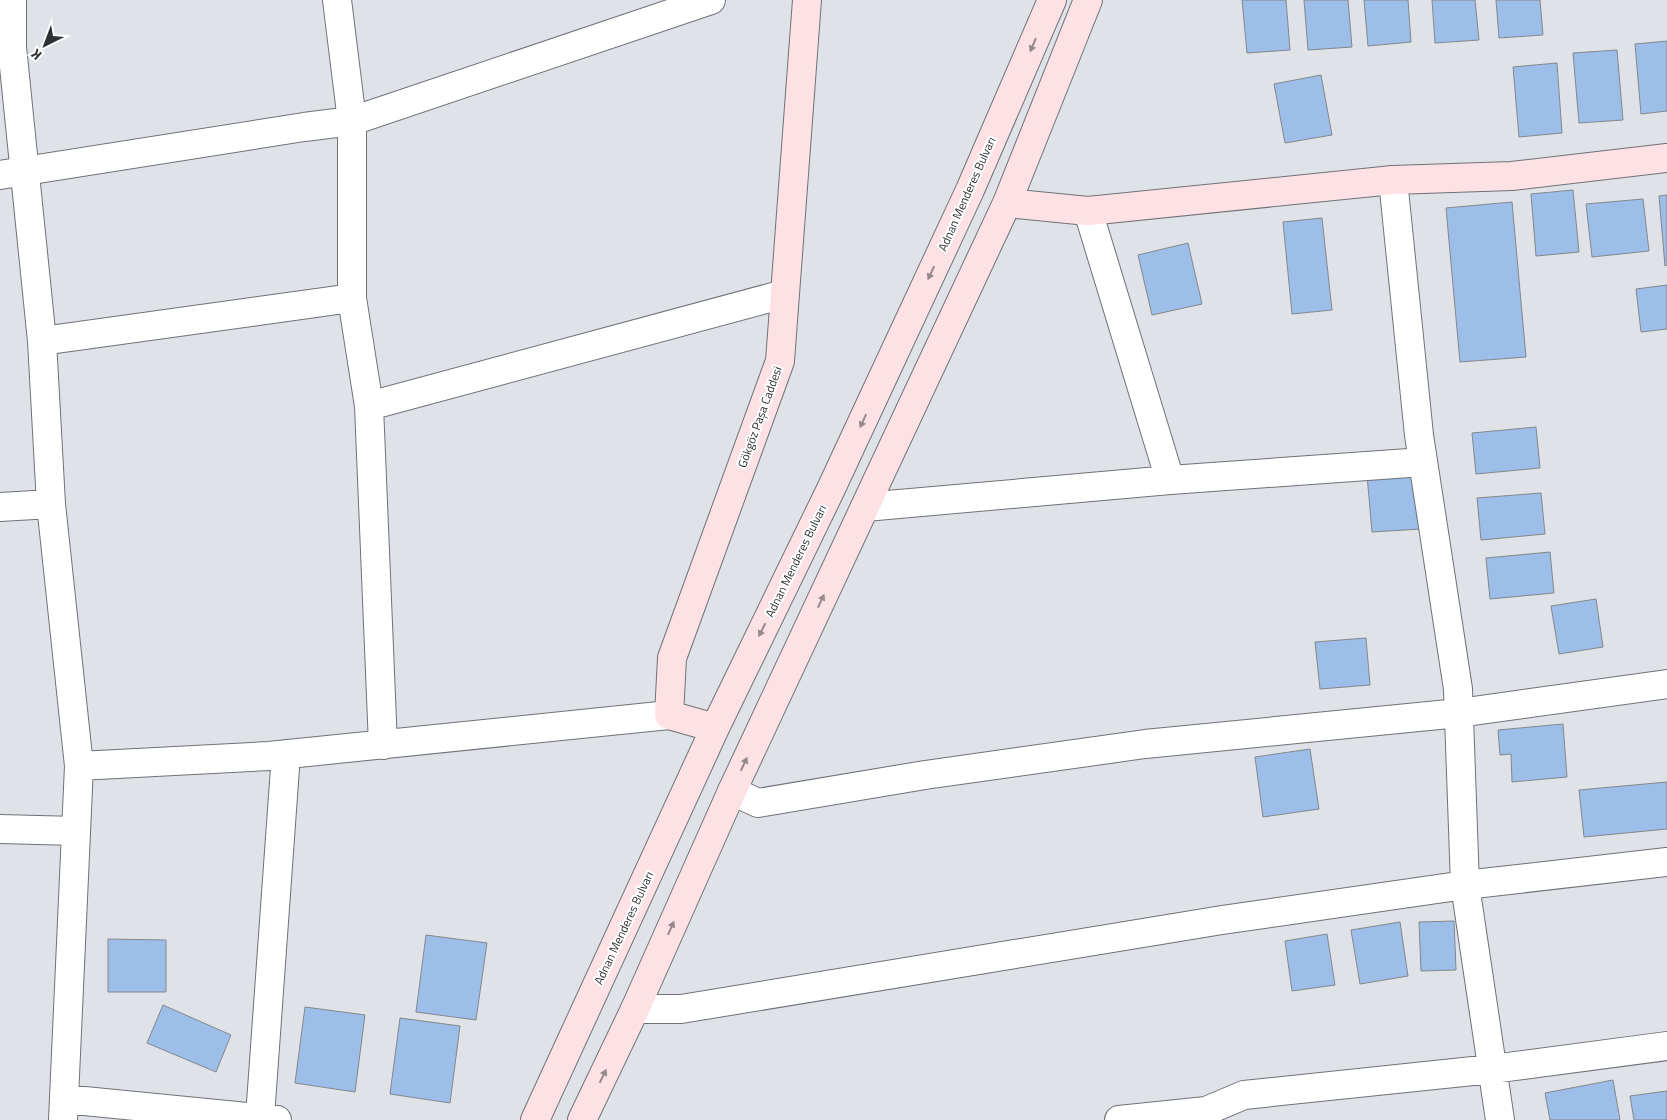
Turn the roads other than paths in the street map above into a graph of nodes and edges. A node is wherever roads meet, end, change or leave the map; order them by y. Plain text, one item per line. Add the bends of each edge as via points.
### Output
1 (12, 0) edge
2 (337, 0) edge
3 (807, 0) edge
4 (1052, 0) edge
5 (1088, 0) edge
6 (704, 1) edge
7 (352, 121) junction
8 (1667, 158) edge
9 (12, 173) edge
10 (1393, 180) junction
11 (1007, 203) junction
12 (1088, 211) junction
13 (784, 294) junction
14 (352, 298) junction
15 (42, 341) junction
16 (369, 406) junction
17 (1423, 462) junction
18 (1170, 480) junction
19 (51, 504) junction
20 (0, 507) edge
21 (865, 507) junction
22 (1667, 684) edge
23 (1459, 713) junction
24 (669, 715) junction
25 (715, 728) junction
26 (383, 745) junction
27 (286, 754) junction
28 (78, 766) junction
29 (732, 791) junction
30 (0, 829) edge
31 (76, 831) junction
32 (1667, 862) edge
33 (1465, 885) junction
34 (635, 1009) junction
35 (1667, 1046) edge
36 (1492, 1069) junction
37 (63, 1109) edge
38 (1201, 1115) edge
39 (268, 1119) edge
40 (535, 1120) edge
41 (582, 1120) edge
42 (1119, 1120) edge
43 (1500, 1120) edge

1 - 9 street
2 - 7 street
3 - 13 main road, Gökgöz Paşa Caddesi
4 -> 25 main road, Adnan Menderes Bulvarı via 970,190
5 - 11 main road
6 - 7 street
7 - 9 street
7 - 14 street
8 - 10 main road via 1512,176
9 - 15 street
10 - 12 main road
10 - 17 street
11 - 12 main road
11 - 21 main road
12 - 18 street
13 - 16 street
13 - 24 main road, Gökgöz Paşa Caddesi via 780,362 672,658
14 - 15 street
14 - 16 street
15 - 19 street
16 - 26 street
17 - 18 street
17 - 23 street
18 - 21 street
19 - 20 street
19 - 28 street
29 -> 21 main road
22 - 23 street
23 - 29 street via 1145,744 925,775 758,803
23 - 33 street
24 - 25 main road
24 - 26 street
25 - 40 main road, Adnan Menderes Bulvarı
26 - 27 street
27 - 28 street
27 - 39 street
28 - 31 street
34 -> 29 main road
30 - 31 street
31 - 37 street
32 - 33 street
33 - 34 street via 1212,921 681,1010
33 - 36 street
41 -> 34 main road
35 - 36 street
36 - 38 street via 1244,1095
36 - 43 street
37 - 39 street
38 - 42 street

